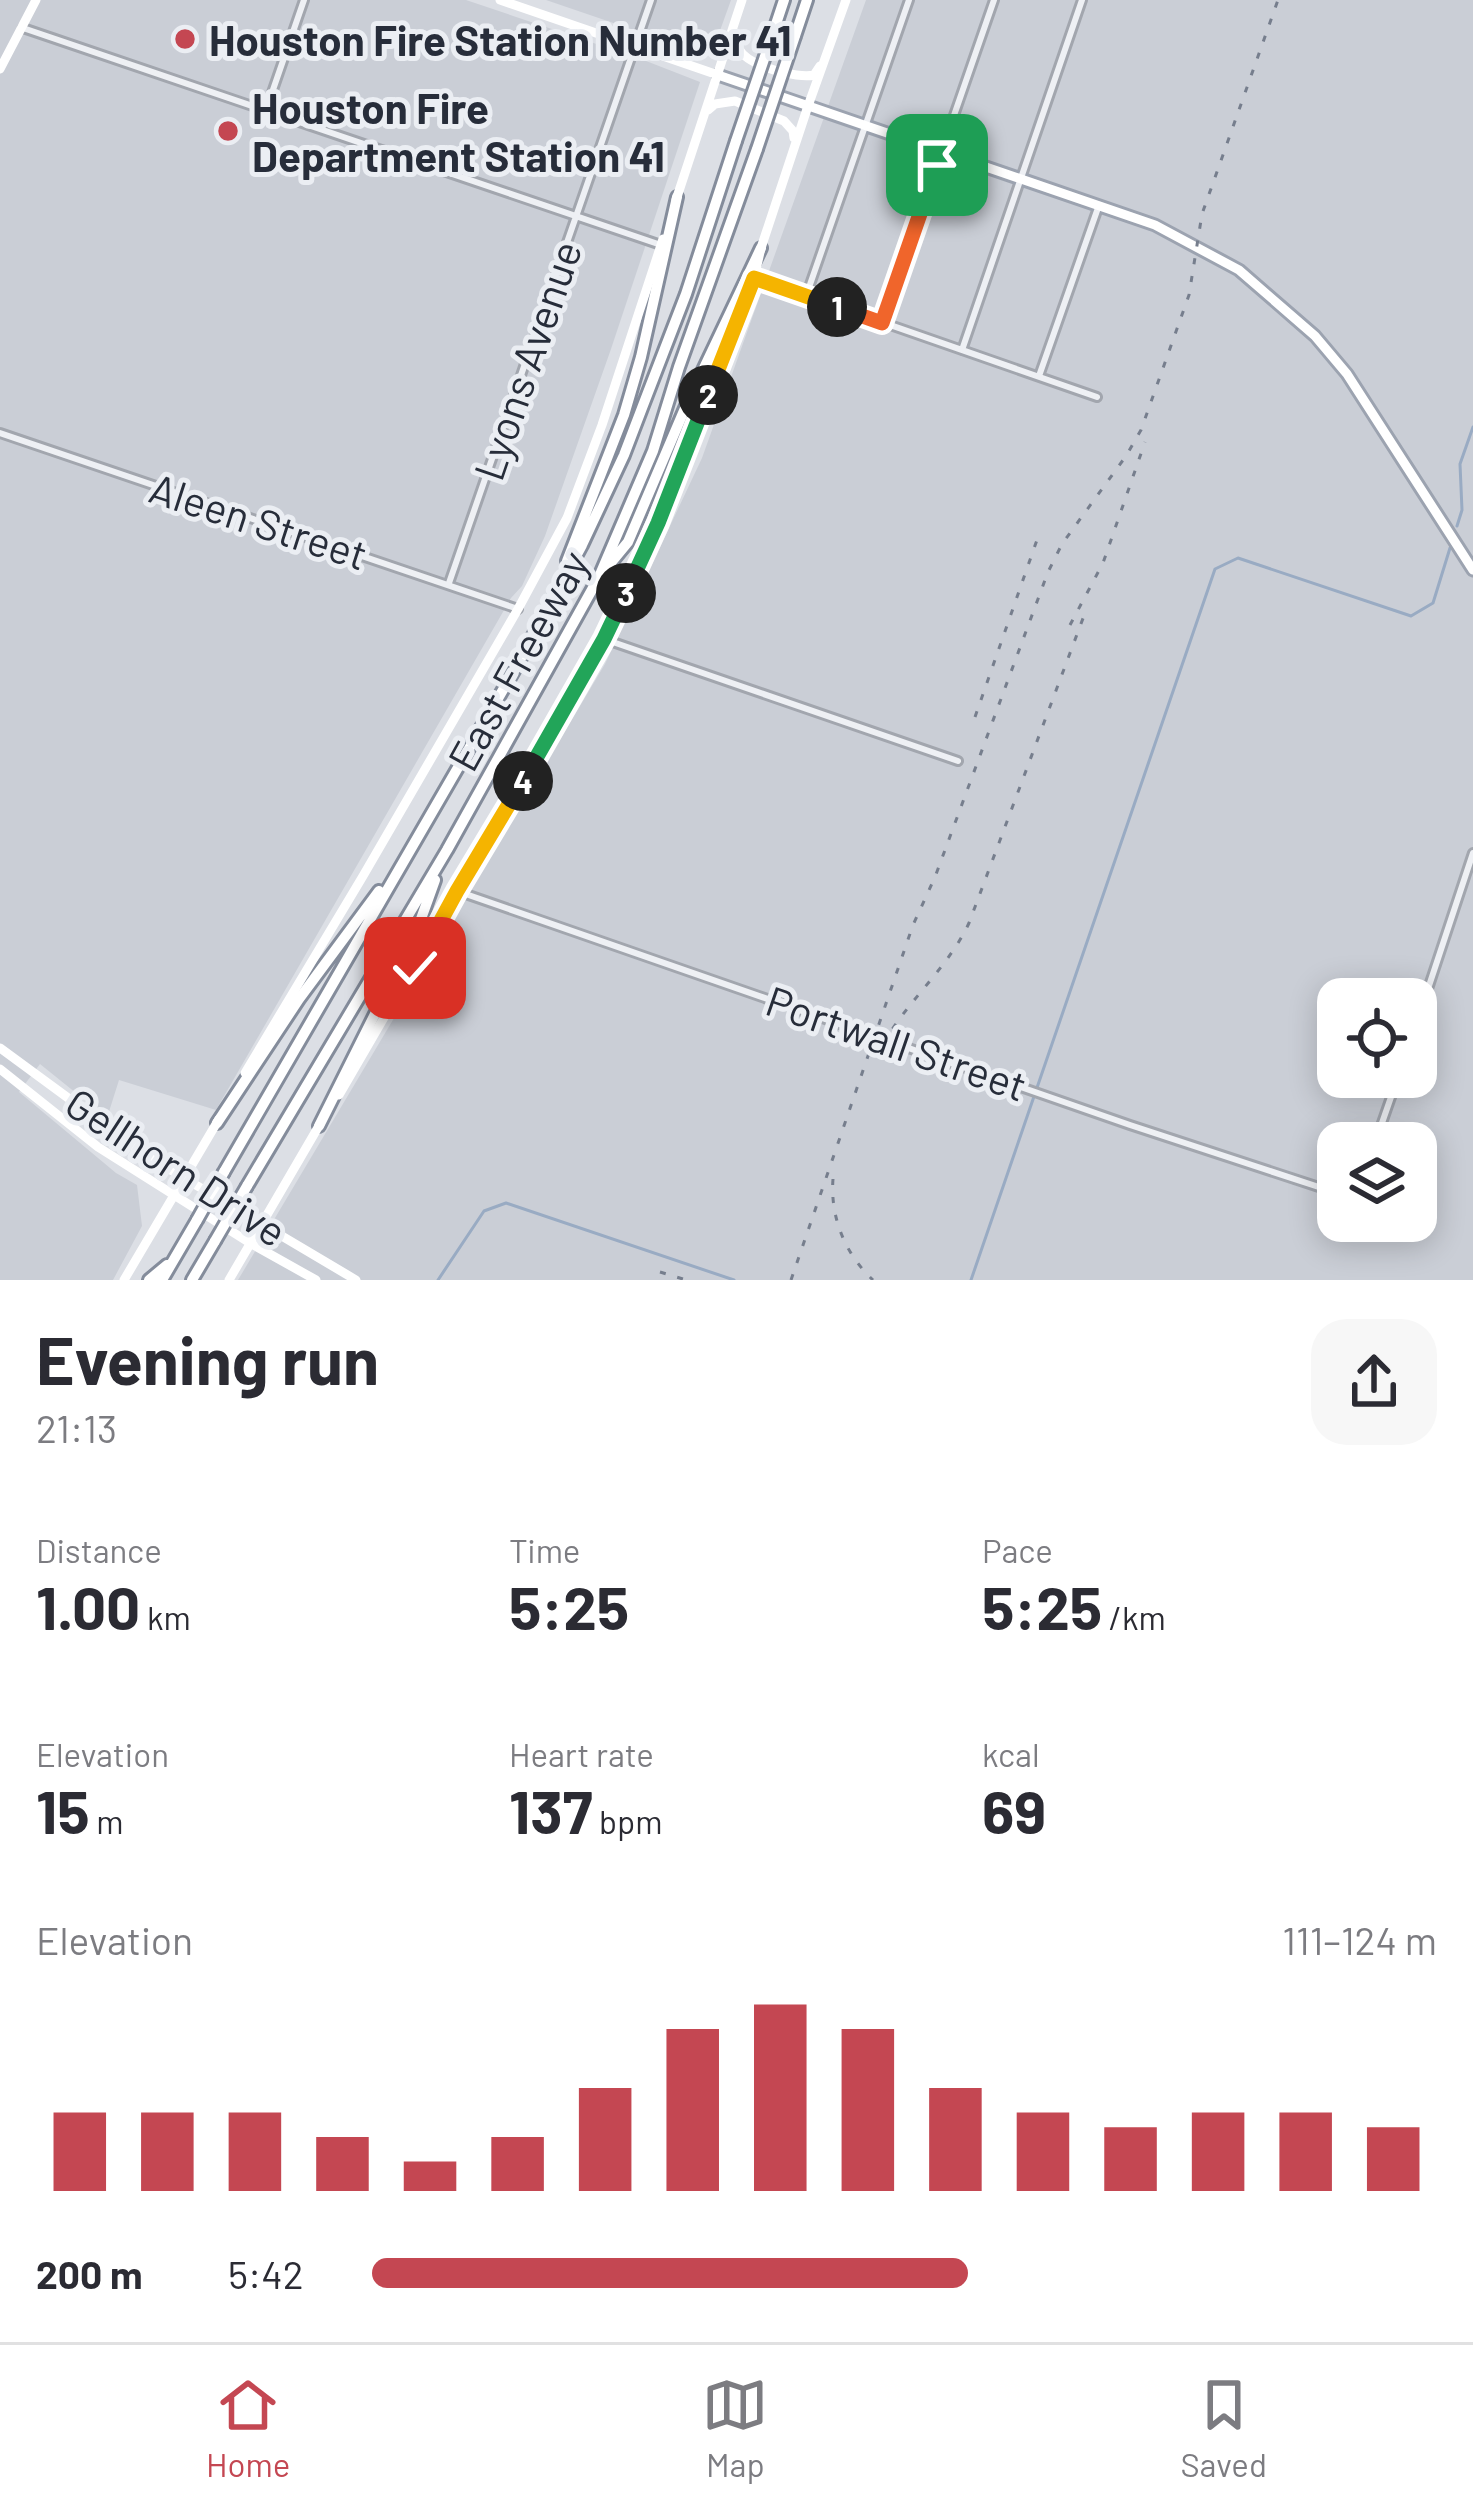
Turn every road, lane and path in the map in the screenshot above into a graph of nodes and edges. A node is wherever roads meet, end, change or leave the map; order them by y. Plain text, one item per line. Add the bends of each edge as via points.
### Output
1 (36, 0) edge
2 (304, 0) edge
3 (500, 0) edge
4 (651, 0) edge
5 (742, 0) edge
6 (784, 0) edge
7 (807, 0) edge
8 (846, 0) edge
9 (909, 0) edge
10 (994, 0) edge
11 (1082, 0) edge
12 (22, 27) junction
13 (733, 29) junction
14 (635, 46) junction
15 (825, 59) junction
16 (0, 69) edge
17 (718, 76) junction
18 (808, 106) junction
19 (266, 111) junction
20 (702, 118) junction
21 (866, 126) junction
22 (795, 144) junction
23 (941, 151) junction
24 (1020, 178) junction
25 (677, 197) junction
26 (1099, 205) junction
27 (575, 218) junction
28 (661, 245) junction
29 (761, 248) junction
30 (754, 278) junction
31 (806, 296) junction
32 (882, 323) junction
33 (962, 350) junction
34 (1039, 376) junction
35 (1097, 397) dead end
36 (0, 433) edge
37 (1473, 570) edge
38 (599, 577) junction
39 (449, 584) junction
40 (518, 609) junction
41 (546, 614) junction
42 (604, 639) junction
43 (958, 761) dead end
44 (410, 850) junction
45 (447, 850) junction
46 (1473, 853) edge
47 (457, 891) junction
48 (1432, 978) edge
49 (0, 1048) edge
50 (0, 1069) edge
51 (86, 1113) junction
52 (217, 1123) junction
53 (319, 1126) junction
54 (73, 1127) junction
55 (186, 1179) junction
56 (1317, 1186) edge
57 (175, 1196) junction
58 (262, 1224) junction
59 (250, 1243) junction
60 (174, 1259) junction
61 (124, 1280) edge
62 (149, 1280) edge
63 (162, 1280) edge
64 (192, 1280) edge
65 (229, 1280) edge
66 (316, 1280) edge
67 (356, 1280) edge

1 - 12 main road
2 - 19 street
3 - 14 main road
4 - 14 street, Lyons Avenue
5 - 13 main road
6 - 41 highway, East Freeway, bridge via 624,455
7 - 38 highway, East Freeway, bridge via 653,451
8 - 15 main road
9 - 21 street
10 - 23 street
11 - 24 street
12 - 16 main road
12 - 19 street
13 - 15 main road via 748,60 799,77 814,74
13 - 17 main road
14 - 17 main road
14 - 27 street, Lyons Avenue
15 - 18 main road
17 - 18 main road
17 - 20 main road
18 - 21 main road
18 - 22 main road
19 - 27 street
20 - 22 main road via 715,104 735,101 784,121
20 - 25 main road
21 - 23 main road
21 - 31 street
22 - 29 main road
23 - 24 main road
23 - 32 street
24 - 26 main road
24 - 33 street
25 - 28 main road
25 - 41 highway via 624,415
26 - 34 street
26 - 37 main road via 1239,270 1315,336
27 - 28 street
27 - 39 street, Lyons Avenue
28 - 40 main road via 579,491
29 - 30 main road
29 - 38 highway via 628,542
30 - 31 street
30 - 42 main road
31 - 32 street
32 - 33 street
33 - 34 street
34 - 35 street
36 - 39 street, Aleen Street
38 - 45 highway, East Freeway
39 - 40 street, Aleen Street
40 - 52 main road
41 - 44 highway, East Freeway
42 - 43 street
42 - 47 main road
44 - 52 highway
44 - 60 highway, East Freeway, bridge
45 - 53 highway via 417,930
45 - 64 highway, East Freeway, bridge
46 - 48 street
47 - 53 main road
47 - 56 street, Portwall Street
49 - 51 main road, Gellhorn Drive
50 - 54 main road, Gellhorn Drive
51 - 54 main road
51 - 55 main road, Gellhorn Drive
52 - 55 main road
53 - 58 main road
54 - 57 main road, Gellhorn Drive
55 - 57 main road
55 - 58 main road, Gellhorn Drive
57 - 59 main road, Gellhorn Drive
57 - 61 main road
58 - 59 main road
58 - 67 main road, Gellhorn Drive
59 - 65 main road
59 - 66 main road, Gellhorn Drive
60 - 62 highway
60 - 63 highway, East Freeway

